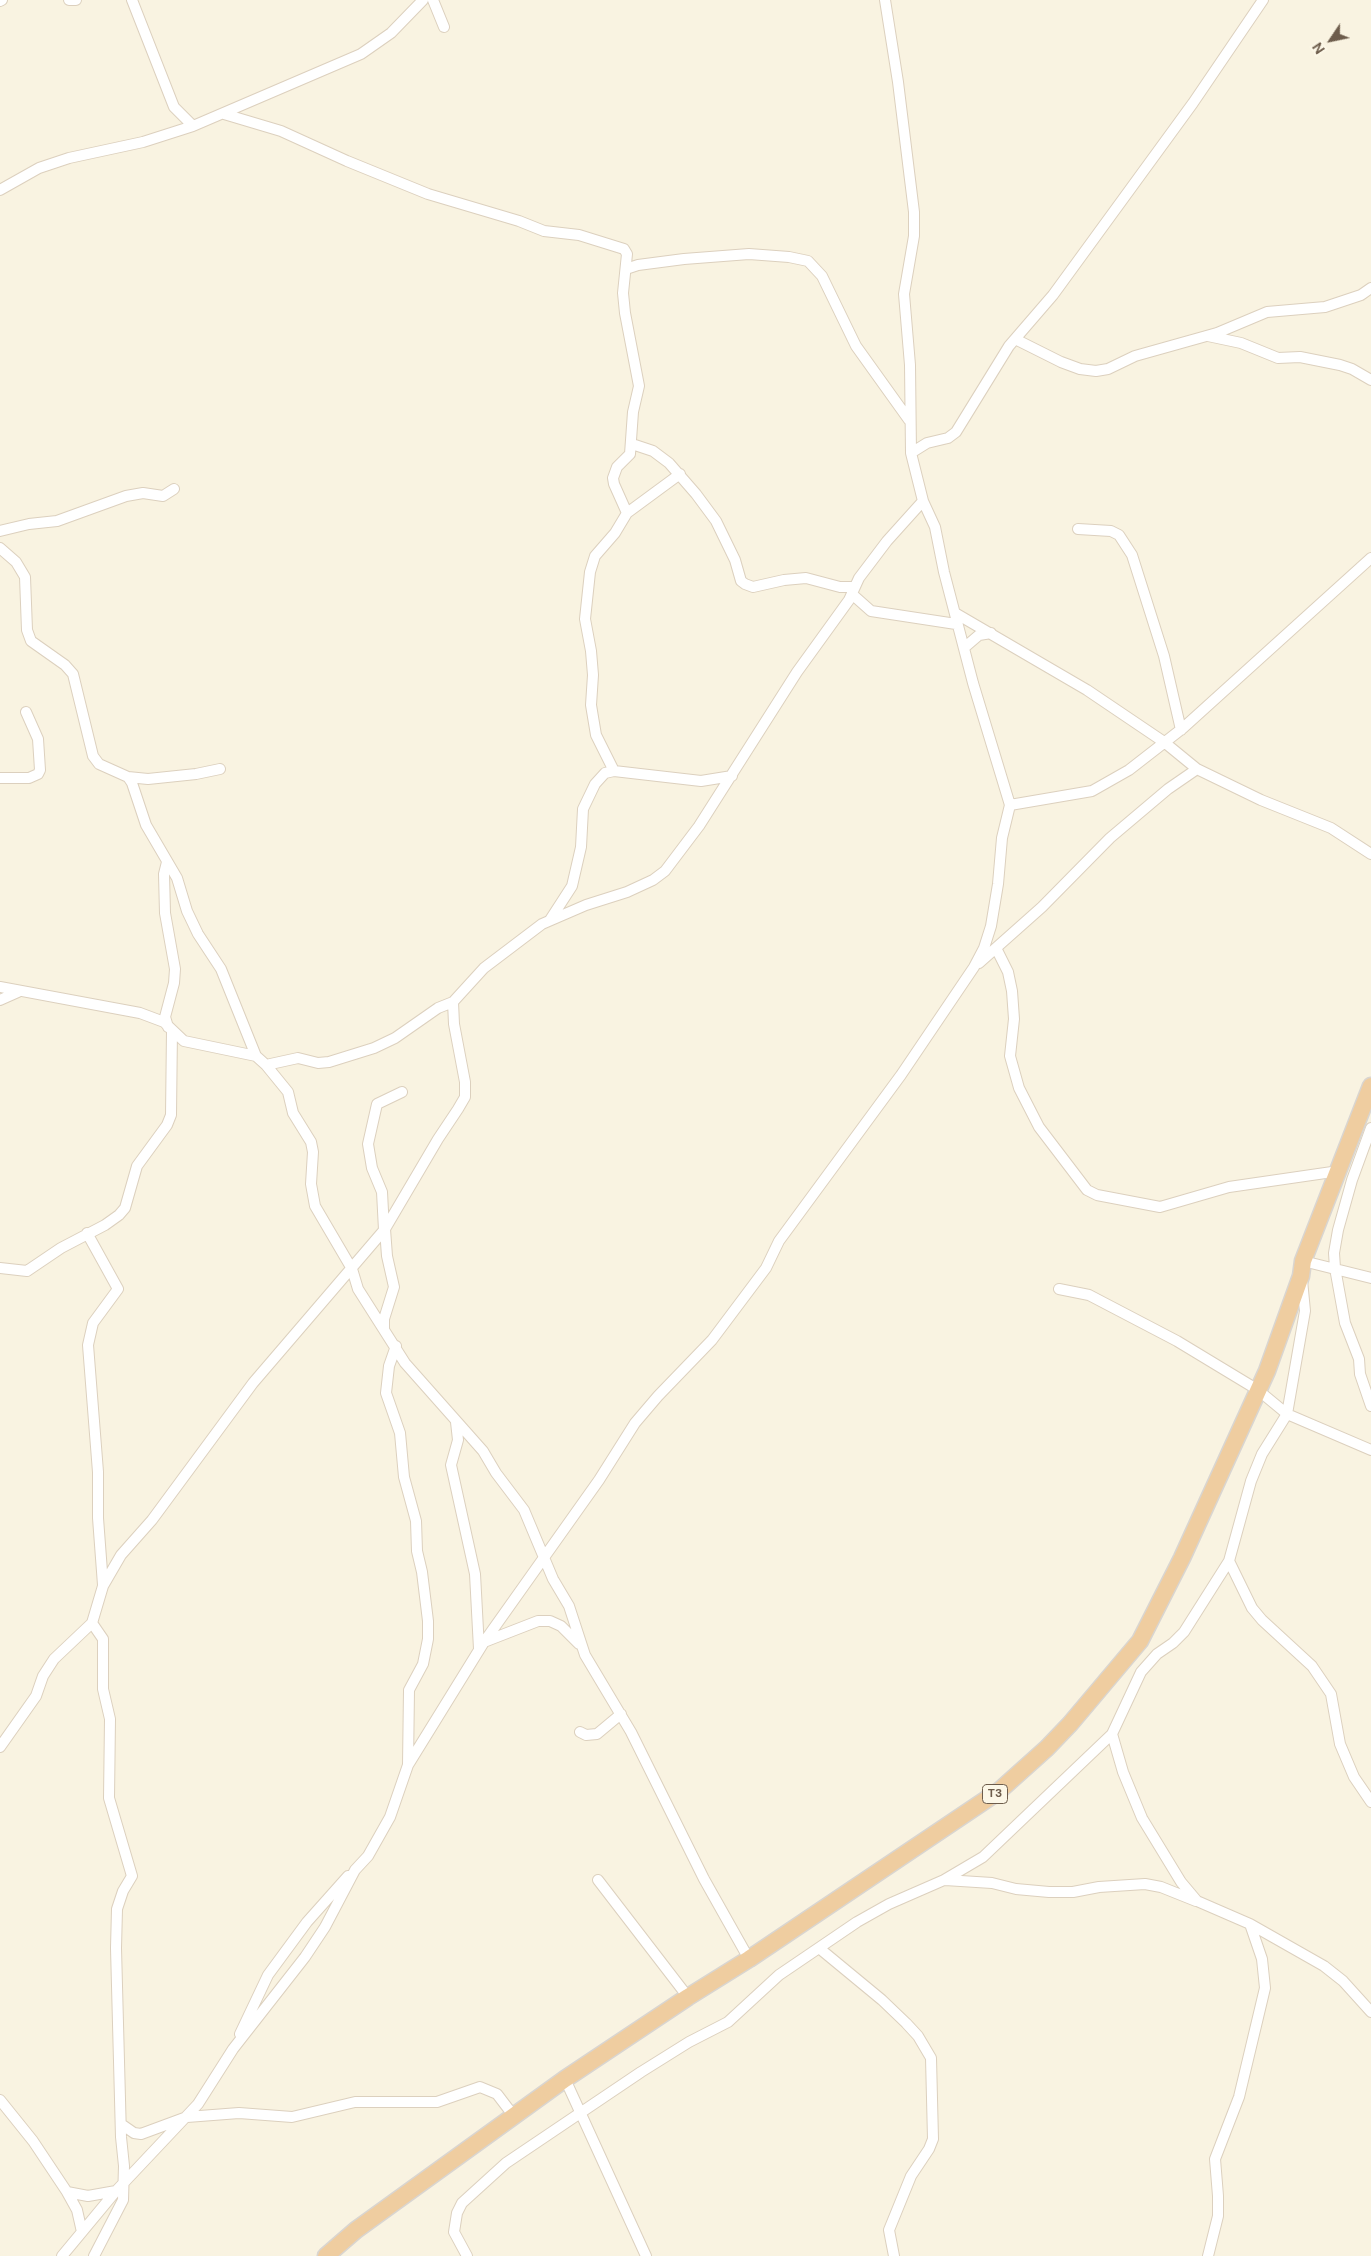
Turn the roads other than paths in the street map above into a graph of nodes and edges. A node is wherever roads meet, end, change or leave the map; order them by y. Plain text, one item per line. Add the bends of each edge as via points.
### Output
1 (68, 0) edge
2 (76, 0) edge
3 (132, 0) edge
4 (423, 0) edge
5 (433, 0) edge
6 (885, 0) edge
7 (1263, 0) edge
8 (444, 27) dead end
9 (224, 114) junction
10 (193, 126) junction
11 (0, 190) edge
12 (626, 269) junction
13 (1371, 288) edge
14 (1205, 335) junction
15 (1015, 339) junction
16 (1371, 380) edge
17 (910, 421) junction
18 (632, 444) junction
19 (912, 453) junction
20 (680, 474) junction
21 (174, 489) dead end
22 (923, 501) junction
23 (627, 513) junction
24 (1078, 528) dead end
25 (0, 531) edge
26 (0, 548) edge
27 (1371, 558) edge
28 (853, 591) junction
29 (956, 618) junction
30 (991, 633) junction
31 (965, 648) junction
32 (26, 712) dead end
33 (1181, 730) junction
34 (1164, 742) junction
35 (220, 769) dead end
36 (1197, 769) junction
37 (614, 771) junction
38 (128, 776) junction
39 (732, 776) junction
40 (0, 778) edge
41 (1010, 805) junction
42 (1371, 854) edge
43 (168, 862) junction
44 (550, 920) junction
45 (996, 948) junction
46 (974, 967) junction
47 (0, 987) edge
48 (18, 992) junction
49 (0, 1000) edge
50 (453, 1002) junction
51 (170, 1028) junction
52 (256, 1056) junction
53 (266, 1065) junction
54 (1371, 1086) edge
55 (402, 1092) dead end
56 (1371, 1128) edge
57 (1339, 1171) junction
58 (385, 1230) junction
59 (87, 1233) junction
60 (0, 1268) edge
61 (1334, 1268) junction
62 (1302, 1269) junction
63 (352, 1270) junction
64 (1371, 1278) edge
65 (334, 1288) junction
66 (1059, 1289) dead end
67 (362, 1295) junction
68 (384, 1328) junction
69 (396, 1346) junction
70 (1258, 1390) junction
71 (1371, 1406) edge
72 (1287, 1414) junction
73 (456, 1422) junction
74 (1371, 1450) edge
75 (544, 1560) junction
76 (1229, 1560) junction
77 (103, 1586) junction
78 (92, 1623) junction
79 (482, 1645) junction
80 (581, 1646) junction
81 (621, 1714) junction
82 (580, 1732) dead end
83 (1112, 1734) junction
84 (0, 1747) edge
85 (408, 1764) junction
86 (1371, 1802) edge
87 (355, 1870) junction
88 (598, 1880) dead end
89 (944, 1880) junction
90 (1197, 1901) junction
91 (1250, 1924) junction
92 (819, 1948) junction
93 (749, 1960) junction
94 (688, 1997) junction
95 (1371, 2012) edge
96 (233, 2049) junction
97 (565, 2078) junction
98 (0, 2100) edge
99 (581, 2112) junction
100 (513, 2115) junction
101 (187, 2117) junction
102 (121, 2124) junction
103 (120, 2188) junction
104 (67, 2192) junction
105 (82, 2232) junction
106 (62, 2256) edge
107 (94, 2256) edge
108 (326, 2256) edge
109 (467, 2256) edge
110 (646, 2256) edge
111 (894, 2256) edge
112 (1208, 2256) edge

1 - 2 street
3 - 10 street via 174,106
4 - 9 street via 391,33 361,54
5 - 8 street
6 - 17 street via 914,212 914,236 904,294 910,365
7 - 15 street via 1193,103 1053,295
9 - 10 street
9 - 12 street via 281,131 428,194 544,231 579,235 622,247 626,251
10 - 11 street via 39,168
12 - 17 street via 694,258 750,254 808,261 822,276 856,346
12 - 18 street via 625,313 638,386
13 - 14 street via 1361,295 1325,307 1267,312
14 - 15 street via 1096,371 1074,367
14 - 16 street via 1241,343 1278,358 1300,357 1346,367
15 - 19 street via 956,432 948,438 927,443
17 - 19 street
18 - 20 street via 653,451
18 - 23 street via 630,454 617,466 613,478
19 - 22 street
20 - 23 street
20 - 28 street via 716,521 745,584 753,587 806,578
21 - 25 street via 162,496 142,493 126,496 56,522
22 - 28 street via 876,555
22 - 29 street via 935,527
23 - 37 street via 595,556 585,619 593,675 592,714 596,735
24 - 33 street via 1120,535 1132,556 1164,656
26 - 38 street via 16,562 25,577 27,630 31,641 73,674 93,756 99,764
27 - 33 street
28 - 29 street via 871,611
28 - 39 street
29 - 30 street
29 - 31 street
30 - 31 street via 979,635
30 - 34 street
31 - 41 street
32 - 40 street via 38,739 40,770 29,778
33 - 34 street
34 - 36 street
34 - 41 street via 1129,770 1096,789
35 - 38 street via 148,779
36 - 42 street via 1261,800 1331,828
36 - 45 street via 1157,797 1110,838
37 - 39 street via 701,781
37 - 44 street via 601,776 586,801 574,878 569,893
38 - 43 street via 146,825
39 - 44 street via 665,872 628,892
41 - 46 street via 1002,838 991,926
43 - 51 street via 164,874 164,913 175,969 166,1017
43 - 52 street via 177,878 191,922 226,980
44 - 50 street via 491,962
45 - 46 street
45 - 57 street via 1008,972 1012,991 1014,1019 1010,1056 1019,1088 1048,1140 1087,1190 1098,1196 1160,1207 1229,1187
46 - 75 street via 901,1074 779,1241 766,1268 712,1340 635,1423
47 - 48 street
48 - 49 street
48 - 51 street via 140,1013 155,1017
50 - 53 street via 374,1048 329,1062 298,1058
50 - 58 street via 465,1097
51 - 52 street via 188,1042
51 - 59 street via 172,1101 167,1125 137,1166 120,1215
52 - 53 street
53 - 63 street via 288,1092 293,1113 311,1142 311,1184 315,1206
54 - 57 highway, T3
55 - 58 street via 377,1104 368,1144 369,1158 382,1192
56 - 61 street via 1338,1230
57 - 62 highway, T3
58 - 63 street
58 - 68 street via 394,1287
59 - 60 street via 27,1271
59 - 77 street via 118,1289 93,1323 88,1345
61 - 62 street
61 - 64 street
61 - 71 street via 1345,1323 1359,1359 1360,1374
62 - 70 highway, T3
62 - 72 street via 1305,1311
63 - 65 street
63 - 67 street
65 - 67 street via 350,1289
65 - 77 street via 237,1403 152,1520 121,1555
66 - 70 street via 1089,1295 1177,1341
67 - 68 street
68 - 69 street
69 - 73 street via 405,1364 441,1401
69 - 85 street via 389,1366 386,1393 400,1433 404,1477 416,1521 428,1621 423,1664 409,1690
70 - 72 street
70 - 93 highway, T3 via 1182,1558 1140,1641 1070,1724 999,1791
72 - 74 street
72 - 76 street via 1262,1454 1251,1481
73 - 75 street via 483,1451 524,1510
73 - 79 street via 458,1440 451,1465 475,1574
75 - 79 street
75 - 80 street via 569,1606
76 - 83 street via 1184,1632 1141,1672
76 - 86 street via 1252,1608 1312,1666 1331,1694 1340,1744 1354,1777
77 - 78 street
78 - 84 street via 51,1664 36,1696
78 - 102 street via 103,1640 103,1690 110,1719 109,1798 132,1876 117,1909
79 - 80 street via 538,1621 550,1621 561,1626
79 - 85 street
80 - 81 street
81 - 82 street via 597,1734
81 - 93 street via 704,1879
83 - 89 street via 983,1857
83 - 90 street via 1142,1818 1181,1882
85 - 87 street via 390,1817 368,1856
87 - 96 street via 305,1957
87 - 96 street via 316,1910 268,1975
88 - 94 street
89 - 90 street via 1049,1892 1145,1884
89 - 92 street via 881,1909
90 - 91 street
91 - 95 street via 1324,1966
91 - 112 street via 1260,1951 1265,1988 1239,2097 1215,2159 1218,2216
92 - 99 street via 779,1974 728,2022 689,2042
92 - 111 street via 906,2023 931,2058 933,2139 911,2176 892,2219 888,2235
93 - 94 highway, T3
94 - 97 highway, T3
96 - 101 street via 213,2085
97 - 99 street
97 - 100 highway, T3
98 - 104 street via 33,2141
99 - 109 street via 506,2163 462,2203 454,2232
99 - 110 street
100 - 101 street via 497,2094 480,2087 437,2102 355,2102 292,2117 239,2113
100 - 108 highway, T3 via 356,2230
101 - 102 street via 141,2134
101 - 103 street
102 - 103 street via 124,2166
103 - 104 street via 88,2196
103 - 105 street
103 - 107 street via 123,2200
104 - 105 street via 77,2210
105 - 106 street

